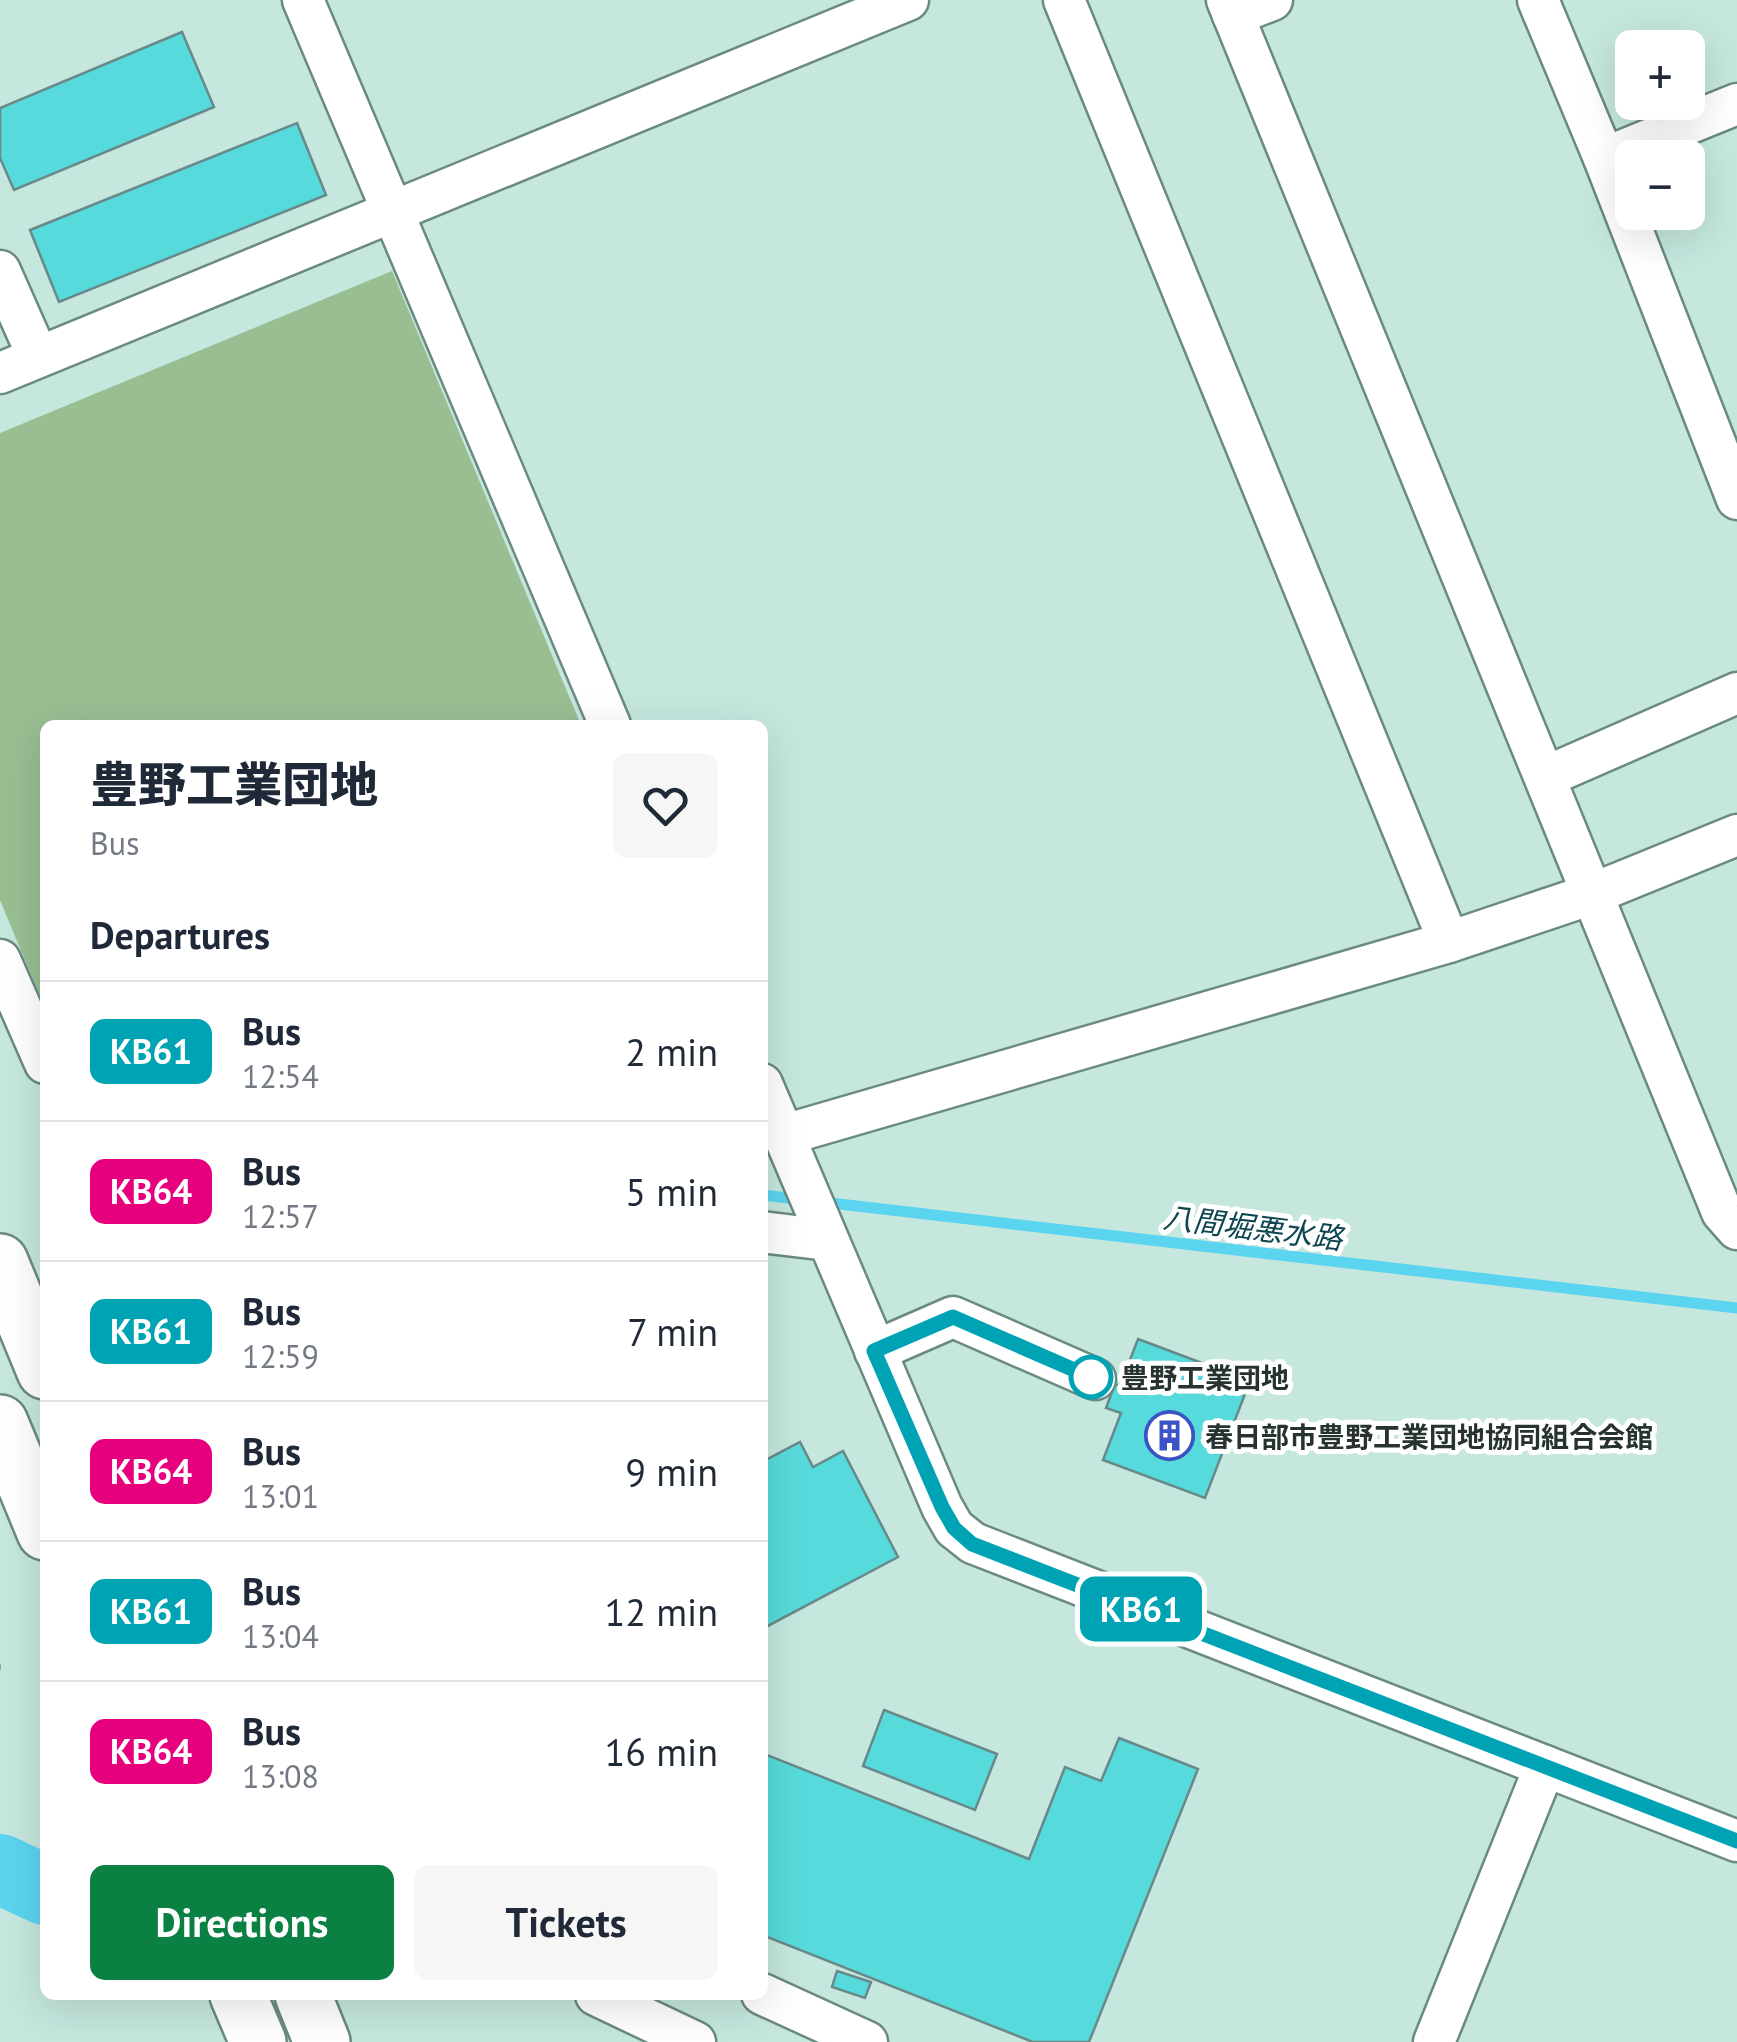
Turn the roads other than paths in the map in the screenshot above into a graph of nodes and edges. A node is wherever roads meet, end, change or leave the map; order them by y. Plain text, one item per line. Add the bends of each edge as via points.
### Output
1 (303, 0) edge
2 (908, 0) edge
3 (1064, 0) edge
4 (1272, 0) edge
5 (1538, 0) edge
6 (1230, 8) edge
7 (1737, 104) edge
8 (1604, 158) junction
9 (392, 212) junction
10 (0, 271) edge
11 (38, 357) junction
12 (0, 373) edge
13 (1721, 408) edge
14 (1737, 499) edge
15 (1737, 694) edge
16 (608, 720) edge
17 (1545, 777) junction
18 (1737, 835) edge
19 (1592, 894) junction
20 (1449, 942) junction
21 (0, 960) edge
22 (40, 1052) edge
23 (768, 1098) edge
24 (784, 1135) junction
25 (1737, 1230) edge
26 (768, 1232) edge
27 (825, 1233) junction
28 (0, 1262) edge
29 (874, 1351) junction
30 (40, 1358) edge
31 (1095, 1379) dead end
32 (0, 1423) edge
33 (40, 1520) edge
34 (1545, 1766) junction
35 (1737, 1842) edge
36 (768, 1997) edge
37 (240, 2000) edge
38 (305, 2000) edge
39 (607, 2000) edge
40 (258, 2042) edge
41 (322, 2042) edge
42 (695, 2042) edge
43 (868, 2042) edge
44 (1434, 2042) edge

1 - 9 street
2 - 9 street
3 - 20 street
4 - 6 street
5 - 8 street
6 - 17 street
7 - 8 street
8 - 13 street
9 - 11 street
9 - 16 street
10 - 11 street
11 - 12 street
13 - 14 street
15 - 17 street
17 - 19 street
18 - 19 street
19 - 20 street
19 - 25 street via 1722,1212
20 - 24 street
21 - 22 street
23 - 24 street
24 - 27 street
26 - 27 street
27 - 29 street
28 - 30 highway
29 - 31 street via 953,1317
29 - 34 street via 942,1507 972,1544
32 - 33 highway
34 - 35 street
34 - 44 street
36 - 43 street
37 - 40 highway
38 - 41 highway
39 - 42 street

